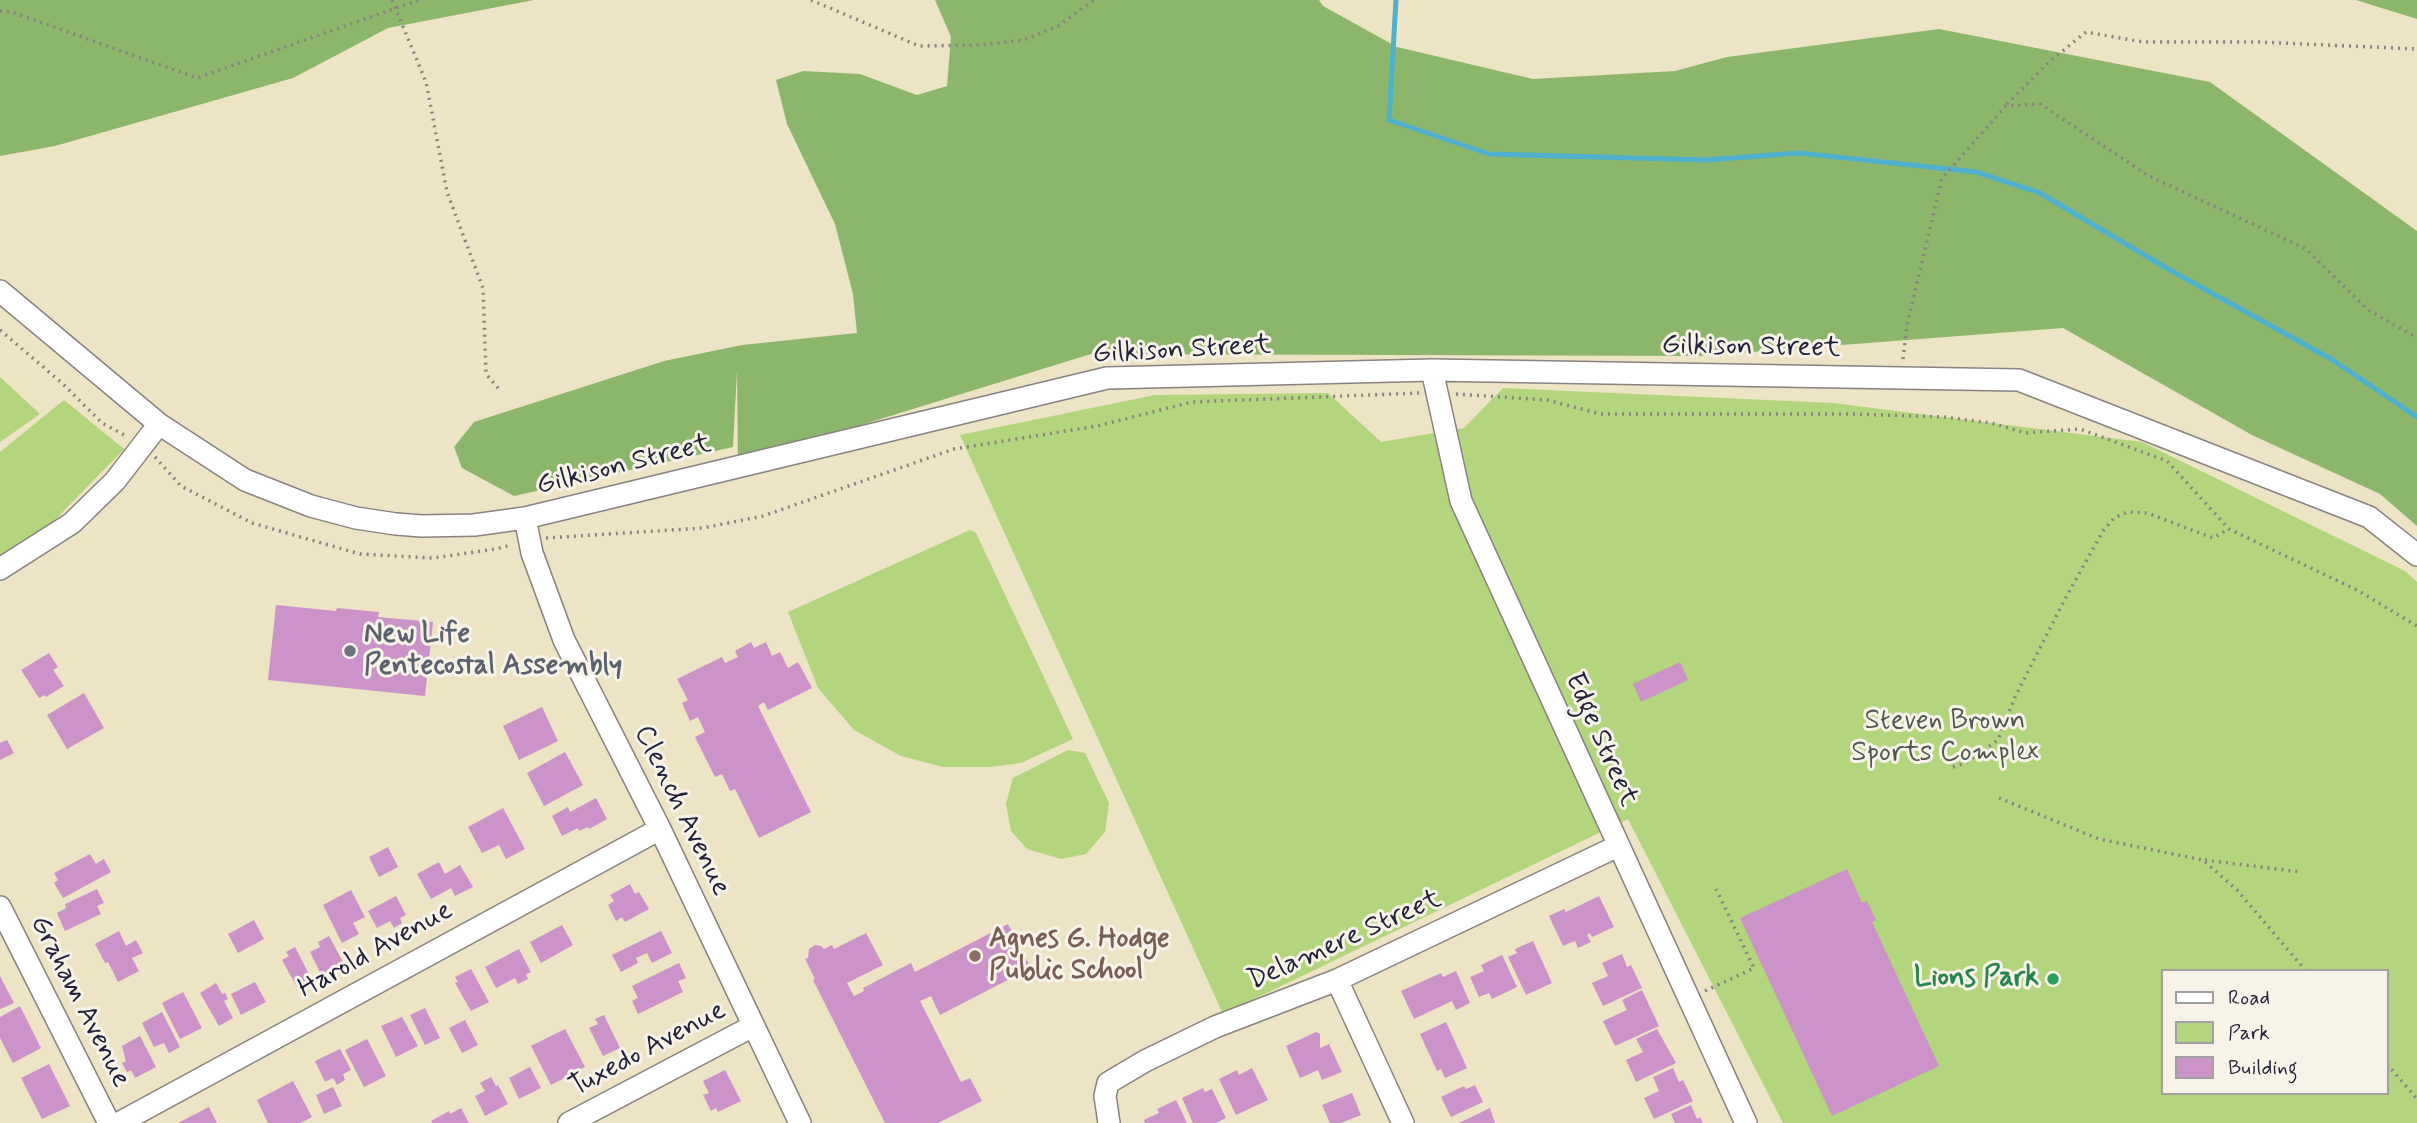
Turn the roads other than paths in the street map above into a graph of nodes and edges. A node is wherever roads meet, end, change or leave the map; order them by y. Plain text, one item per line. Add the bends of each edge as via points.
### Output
1 (0, 291) edge
2 (1432, 370) junction
3 (159, 424) junction
4 (524, 518) junction
5 (2417, 555) edge
6 (0, 569) edge
7 (660, 829) junction
8 (1618, 846) junction
9 (0, 907) edge
10 (1336, 981) junction
11 (753, 1026) junction
12 (108, 1123) edge
13 (119, 1123) edge
14 (569, 1123) edge
15 (800, 1123) edge
16 (1109, 1123) edge
17 (1403, 1123) edge
18 (1746, 1123) edge

1 - 3 street, Gilkison Street
2 - 4 street, Gilkison Street via 1107,378
2 - 5 street, Gilkison Street via 2019,380 2369,517
2 - 8 street, Edge Street via 1461,501
3 - 4 street, Gilkison Street via 250,483 356,518 422,526
3 - 6 street via 116,481 72,523
4 - 7 street, Clench Avenue via 564,640
7 - 11 street, Clench Avenue
7 - 13 street, Harold Avenue
8 - 10 street, Delamere Street
8 - 18 street, Edge Street
9 - 12 street, Graham Avenue
10 - 16 street, Delamere Street via 1215,1027 1108,1083
10 - 17 street
11 - 14 street, Tuxedo Avenue
11 - 15 street, Clench Avenue

